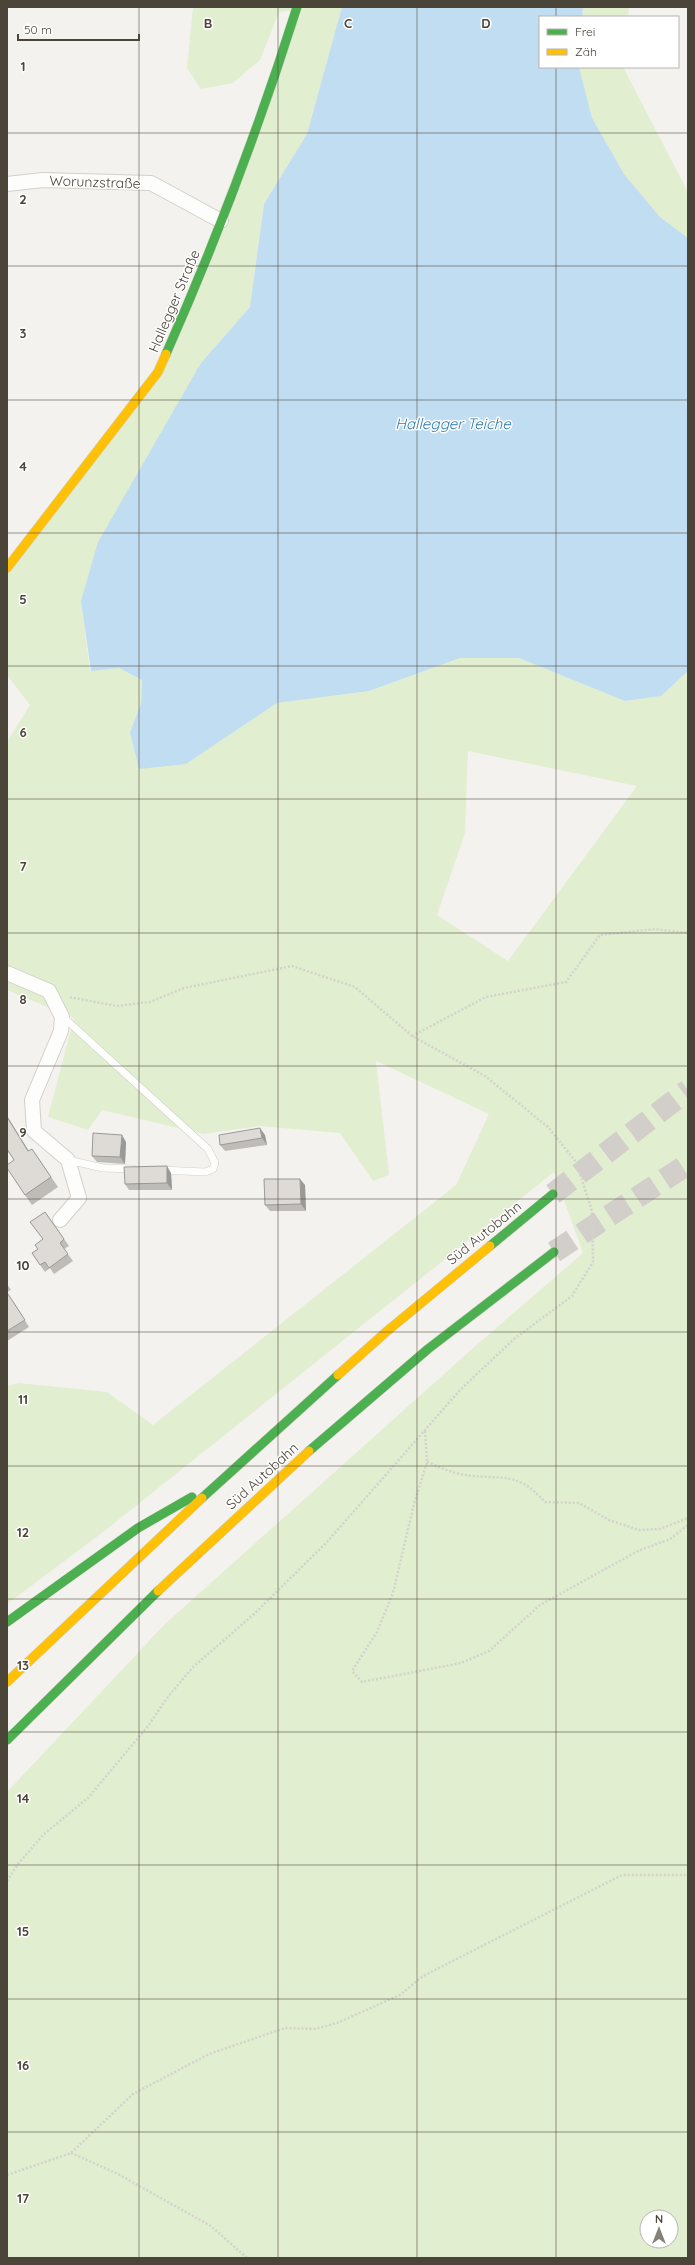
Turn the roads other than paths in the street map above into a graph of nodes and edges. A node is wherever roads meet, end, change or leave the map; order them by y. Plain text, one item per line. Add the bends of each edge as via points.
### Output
1 (297, 7) edge
2 (7, 184) edge
3 (221, 221) junction
4 (7, 568) edge
5 (7, 973) edge
6 (62, 1017) junction
7 (68, 1160) junction
8 (143, 1169) edge
9 (150, 1170) edge
10 (553, 1194) tunnel mouth
11 (60, 1220) dead end
12 (554, 1252) tunnel mouth
13 (221, 1480) junction
14 (7, 1622) edge
15 (7, 1682) edge
16 (7, 1740) edge

1 - 3 main road, Hallegger Straße via 276,74
2 - 3 street, Worunzstraße via 43,180 151,184
3 - 4 main road, Hallegger Straße via 202,273 158,372
5 - 6 street via 49,991
6 - 7 street via 61,1031 32,1100 34,1131
6 - 9 lane via 208,1149 216,1163 213,1169 206,1172
7 - 8 lane via 103,1168
7 - 11 street via 79,1198
10 - 13 main road, Süd Autobahn via 386,1332
12 - 16 main road, Süd Autobahn via 412,1362 268,1489 164,1585
13 - 14 main road via 138,1528
13 - 15 main road, Süd Autobahn

